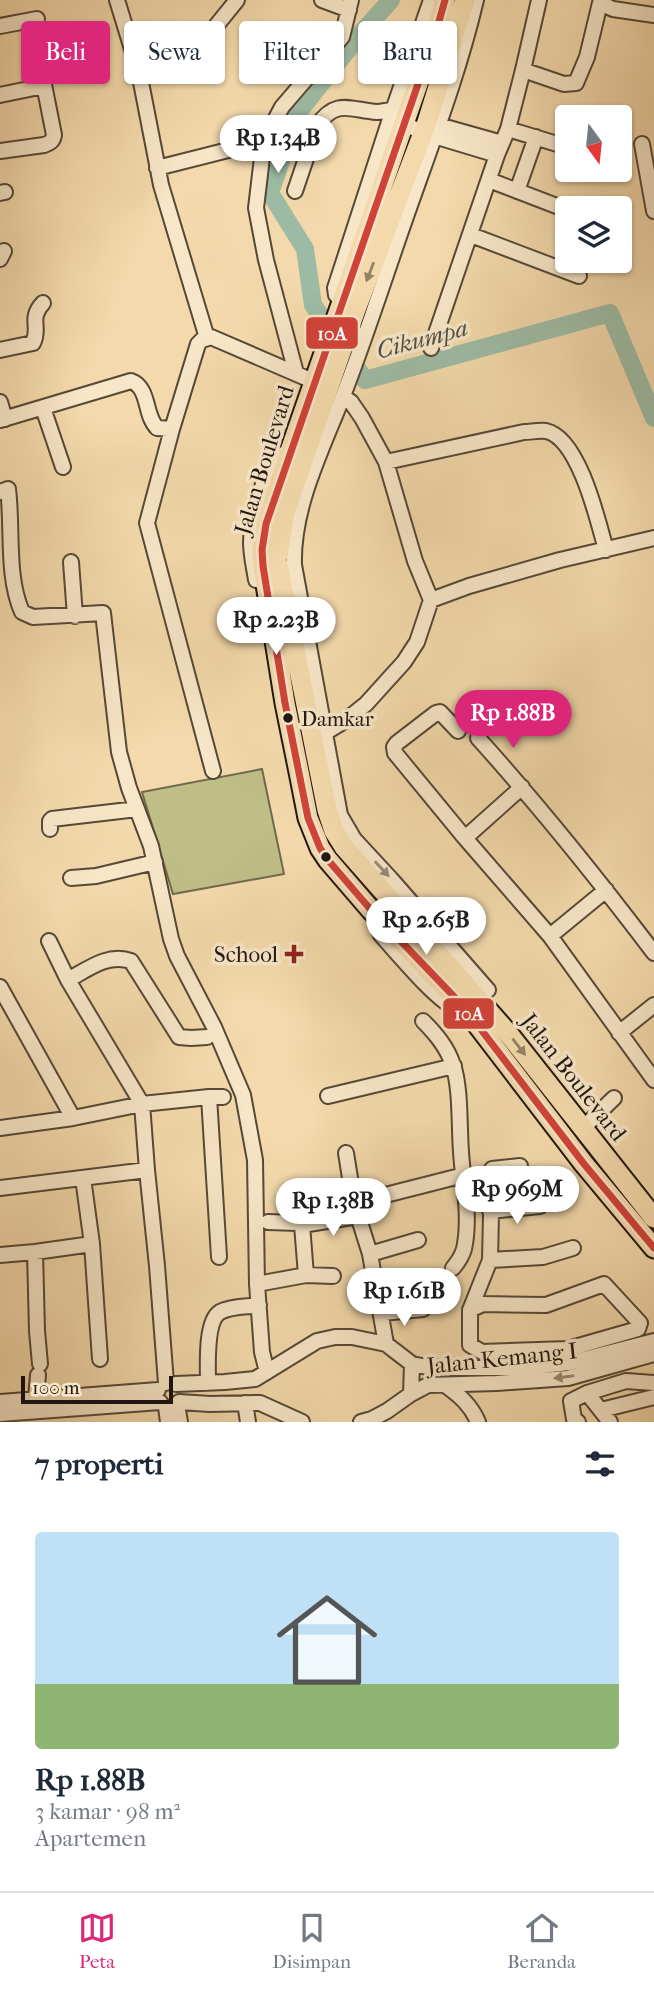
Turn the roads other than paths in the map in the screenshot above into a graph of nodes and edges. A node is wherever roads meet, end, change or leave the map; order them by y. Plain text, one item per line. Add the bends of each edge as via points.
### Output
1 (237, 0) edge
2 (322, 0) edge
3 (431, 0) edge
4 (445, 0) edge
5 (465, 0) edge
6 (476, 0) edge
7 (539, 0) edge
8 (120, 1) edge
9 (599, 1) edge
10 (350, 5) edge
11 (654, 15) edge
12 (37, 19) dead end
13 (125, 21) edge
14 (220, 21) edge
15 (0, 26) edge
16 (523, 71) junction
17 (141, 84) edge
18 (44, 86) joint
19 (0, 95) edge
20 (395, 116) junction
21 (431, 129) junction
22 (536, 137) junction
23 (264, 141) junction
24 (503, 142) junction
25 (555, 143) edge
26 (642, 144) dead end
27 (0, 151) edge
28 (157, 169) junction
29 (489, 180) junction
30 (295, 191) dead end
31 (517, 191) junction
32 (555, 205) edge
33 (654, 211) edge
34 (471, 235) junction
35 (579, 276) dead end
36 (43, 303) dead end
37 (346, 307) junction
38 (207, 338) junction
39 (431, 348) dead end
40 (0, 349) edge
41 (305, 377) junction
42 (343, 397) junction
43 (0, 402) edge
44 (43, 408) junction
45 (2, 420) edge
46 (172, 429) junction
47 (386, 462) junction
48 (63, 467) dead end
49 (0, 492) edge
50 (654, 538) edge
51 (606, 550) junction
52 (71, 562) dead end
53 (431, 600) junction
54 (75, 616) junction
55 (458, 731) dead end
56 (319, 737) junction
57 (478, 738) dead end
58 (318, 765) junction
59 (213, 771) dead end
60 (299, 772) junction
61 (522, 787) junction
62 (137, 809) junction
63 (50, 829) dead end
64 (465, 838) junction
65 (155, 862) junction
66 (71, 878) dead end
67 (606, 890) junction
68 (550, 936) junction
69 (49, 941) dead end
70 (654, 953) edge
71 (68, 980) junction
72 (0, 987) edge
73 (476, 998) junction
74 (654, 1005) edge
75 (423, 1021) dead end
76 (619, 1033) junction
77 (207, 1037) dead end
78 (454, 1066) junction
79 (654, 1080) edge
80 (328, 1096) dead end
81 (614, 1098) dead end
82 (142, 1104) junction
83 (0, 1112) edge
84 (74, 1118) junction
85 (4, 1127) edge
86 (583, 1128) junction
87 (346, 1153) dead end
88 (520, 1166) dead end
89 (147, 1170) junction
90 (464, 1175) junction
91 (83, 1178) junction
92 (0, 1188) edge
93 (540, 1206) dead end
94 (356, 1209) junction
95 (490, 1210) junction
96 (654, 1219) edge
97 (268, 1222) dead end
98 (302, 1225) junction
99 (418, 1240) dead end
100 (92, 1244) junction
101 (573, 1248) dead end
102 (654, 1248) edge
103 (35, 1252) junction
104 (370, 1254) junction
105 (0, 1255) edge
106 (219, 1257) dead end
107 (490, 1261) junction
108 (453, 1268) dead end
109 (306, 1275) junction
110 (333, 1276) dead end
111 (257, 1284) junction
112 (259, 1305) junction
113 (422, 1309) dead end
114 (470, 1310) junction
115 (382, 1312) junction
116 (639, 1323) junction
117 (386, 1344) junction
118 (654, 1345) edge
119 (100, 1359) dead end
120 (600, 1362) junction
121 (412, 1364) junction
122 (496, 1367) junction
123 (261, 1375) junction
124 (208, 1383) junction
125 (497, 1383) junction
126 (654, 1383) edge
127 (450, 1384) junction
128 (610, 1385) junction
129 (587, 1393) junction
130 (411, 1394) junction
131 (169, 1396) junction
132 (654, 1397) edge
133 (36, 1398) junction
134 (0, 1402) edge
135 (253, 1403) junction
136 (0, 1414) edge
137 (605, 1416) edge
138 (368, 1421) edge
139 (167, 1422) edge
140 (180, 1422) edge
141 (248, 1422) edge
142 (302, 1422) edge
143 (478, 1422) edge
144 (578, 1422) edge

1 - 14 street
2 - 10 street
3 - 20 street
4 - 20 main road, Jalan Boulevard
5 - 21 main road, Jalan Boulevard
6 - 21 street via 466,45
7 - 16 street
8 - 13 street
9 - 11 street via 613,9
9 - 16 street via 587,57 576,83 564,84
10 - 23 street via 342,37 282,107
12 - 15 street
16 - 24 street
17 - 28 street
18 - 19 street
18 - 27 street via 54,135 51,143
20 - 21 street
20 - 30 street via 334,109 317,126
20 - 37 main road, Jalan Boulevard via 386,171
21 - 24 street via 467,140
21 -> 37 main road, Jalan Boulevard
21 - 42 street
22 - 24 street
22 - 25 street
22 - 31 street
23 - 28 street
23 - 41 street via 256,208 266,260
24 - 29 street
26 - 33 street
28 - 38 street
29 - 31 street
29 - 34 street
31 - 32 street
34 - 35 street
34 - 39 street
36 - 40 street via 35,314 33,343
37 - 41 main road, Jalan Boulevard
37 - 56 main road, Jalan Boulevard via 285,512 277,560
38 - 41 street
38 - 46 street via 198,344
41 - 60 main road, Jalan Boulevard via 262,550
42 - 47 street via 362,418
42 - 56 street via 301,508 293,542
43 - 45 street
44 - 45 street
44 - 46 street via 131,381 146,399 152,423
44 - 48 street
46 - 59 street via 148,523
47 - 51 street via 546,431 559,437 575,459
47 - 53 street
49 - 54 street via 8,489 13,571 22,612 33,617
50 - 51 street
51 - 53 street
52 - 54 street
53 - 56 street via 417,642 404,662 366,704
54 - 62 street via 103,613 119,752
55 - 64 street via 436,713 394,747
56 - 58 main road, Jalan Boulevard
56 -> 73 street via 340,815 354,839 400,889
57 - 61 street
58 - 60 main road
58 - 73 main road, Jalan Boulevard via 327,810 344,847
60 - 73 main road, Jalan Boulevard via 308,818 328,860 378,916
61 - 64 street
61 - 67 street
62 - 63 street via 52,819
62 - 65 street
64 - 68 street
65 - 66 street
65 - 111 street via 177,956 243,1095 255,1160
67 - 68 street
67 - 70 street
68 - 76 street
69 - 71 street
71 - 77 street via 112,958 131,961 179,1037
71 - 82 street
72 - 84 street
73 -> 86 main road, Jalan Boulevard
73 - 102 main road, Jalan Boulevard via 584,1164
74 - 76 street
75 - 78 street via 441,1039
76 - 79 street
78 - 80 street
78 - 90 street
81 - 86 street
82 - 84 street
82 - 89 street
82 - 106 street via 216,1097
83 - 85 street
84 - 85 street
86 - 96 main road, Jalan Boulevard
87 - 94 street
88 - 95 street via 492,1169
89 - 91 street
89 - 131 street
90 - 94 street
90 - 108 street via 464,1250
91 - 92 street
91 - 100 street
93 - 95 street
94 - 98 street
94 - 104 street
95 - 107 street
97 - 98 street
98 - 109 street
99 - 104 street
100 - 103 street
100 - 119 street
101 - 107 street via 543,1257
103 - 105 street
103 - 133 street
104 - 115 street
107 - 114 street
109 - 110 street
109 - 111 street
111 - 112 street
112 - 123 street
112 - 124 street via 230,1309 214,1318
113 - 115 street
114 - 116 street via 482,1304 545,1305 604,1284
114 - 116 street via 470,1345 482,1352 568,1349 638,1329
115 - 117 street
116 - 118 street
117 - 121 street, Jalan Kemang I
117 - 123 street, Jalan Kemang I via 352,1337 317,1341
118 - 120 street, Jalan Kemang I
120 - 122 street, Jalan Kemang I
120 -> 125 street, Jalan Kemang I via 568,1378
120 - 128 street
121 - 122 street, Jalan Kemang I
121 - 130 street
122 - 125 street
123 - 124 street, Jalan Kemang I
123 - 135 street
124 - 131 street, Jalan Kemang I
125 - 127 street, Jalan Kemang I
126 - 128 street
127 - 130 street, Jalan Kemang I via 428,1385
127 - 143 street
128 - 129 street
129 - 137 street
129 - 144 street via 571,1401
130 - 138 street, Jalan Kemang I
131 - 133 street, Jalan Kemang I
131 - 135 street, Jalan Kemang I via 211,1404
131 - 136 street, Jalan Kemang I
131 - 139 street
131 - 140 street
132 - 137 street
133 - 134 street, Jalan Kemang I
135 - 141 street
135 - 142 street, Jalan Kemang I

